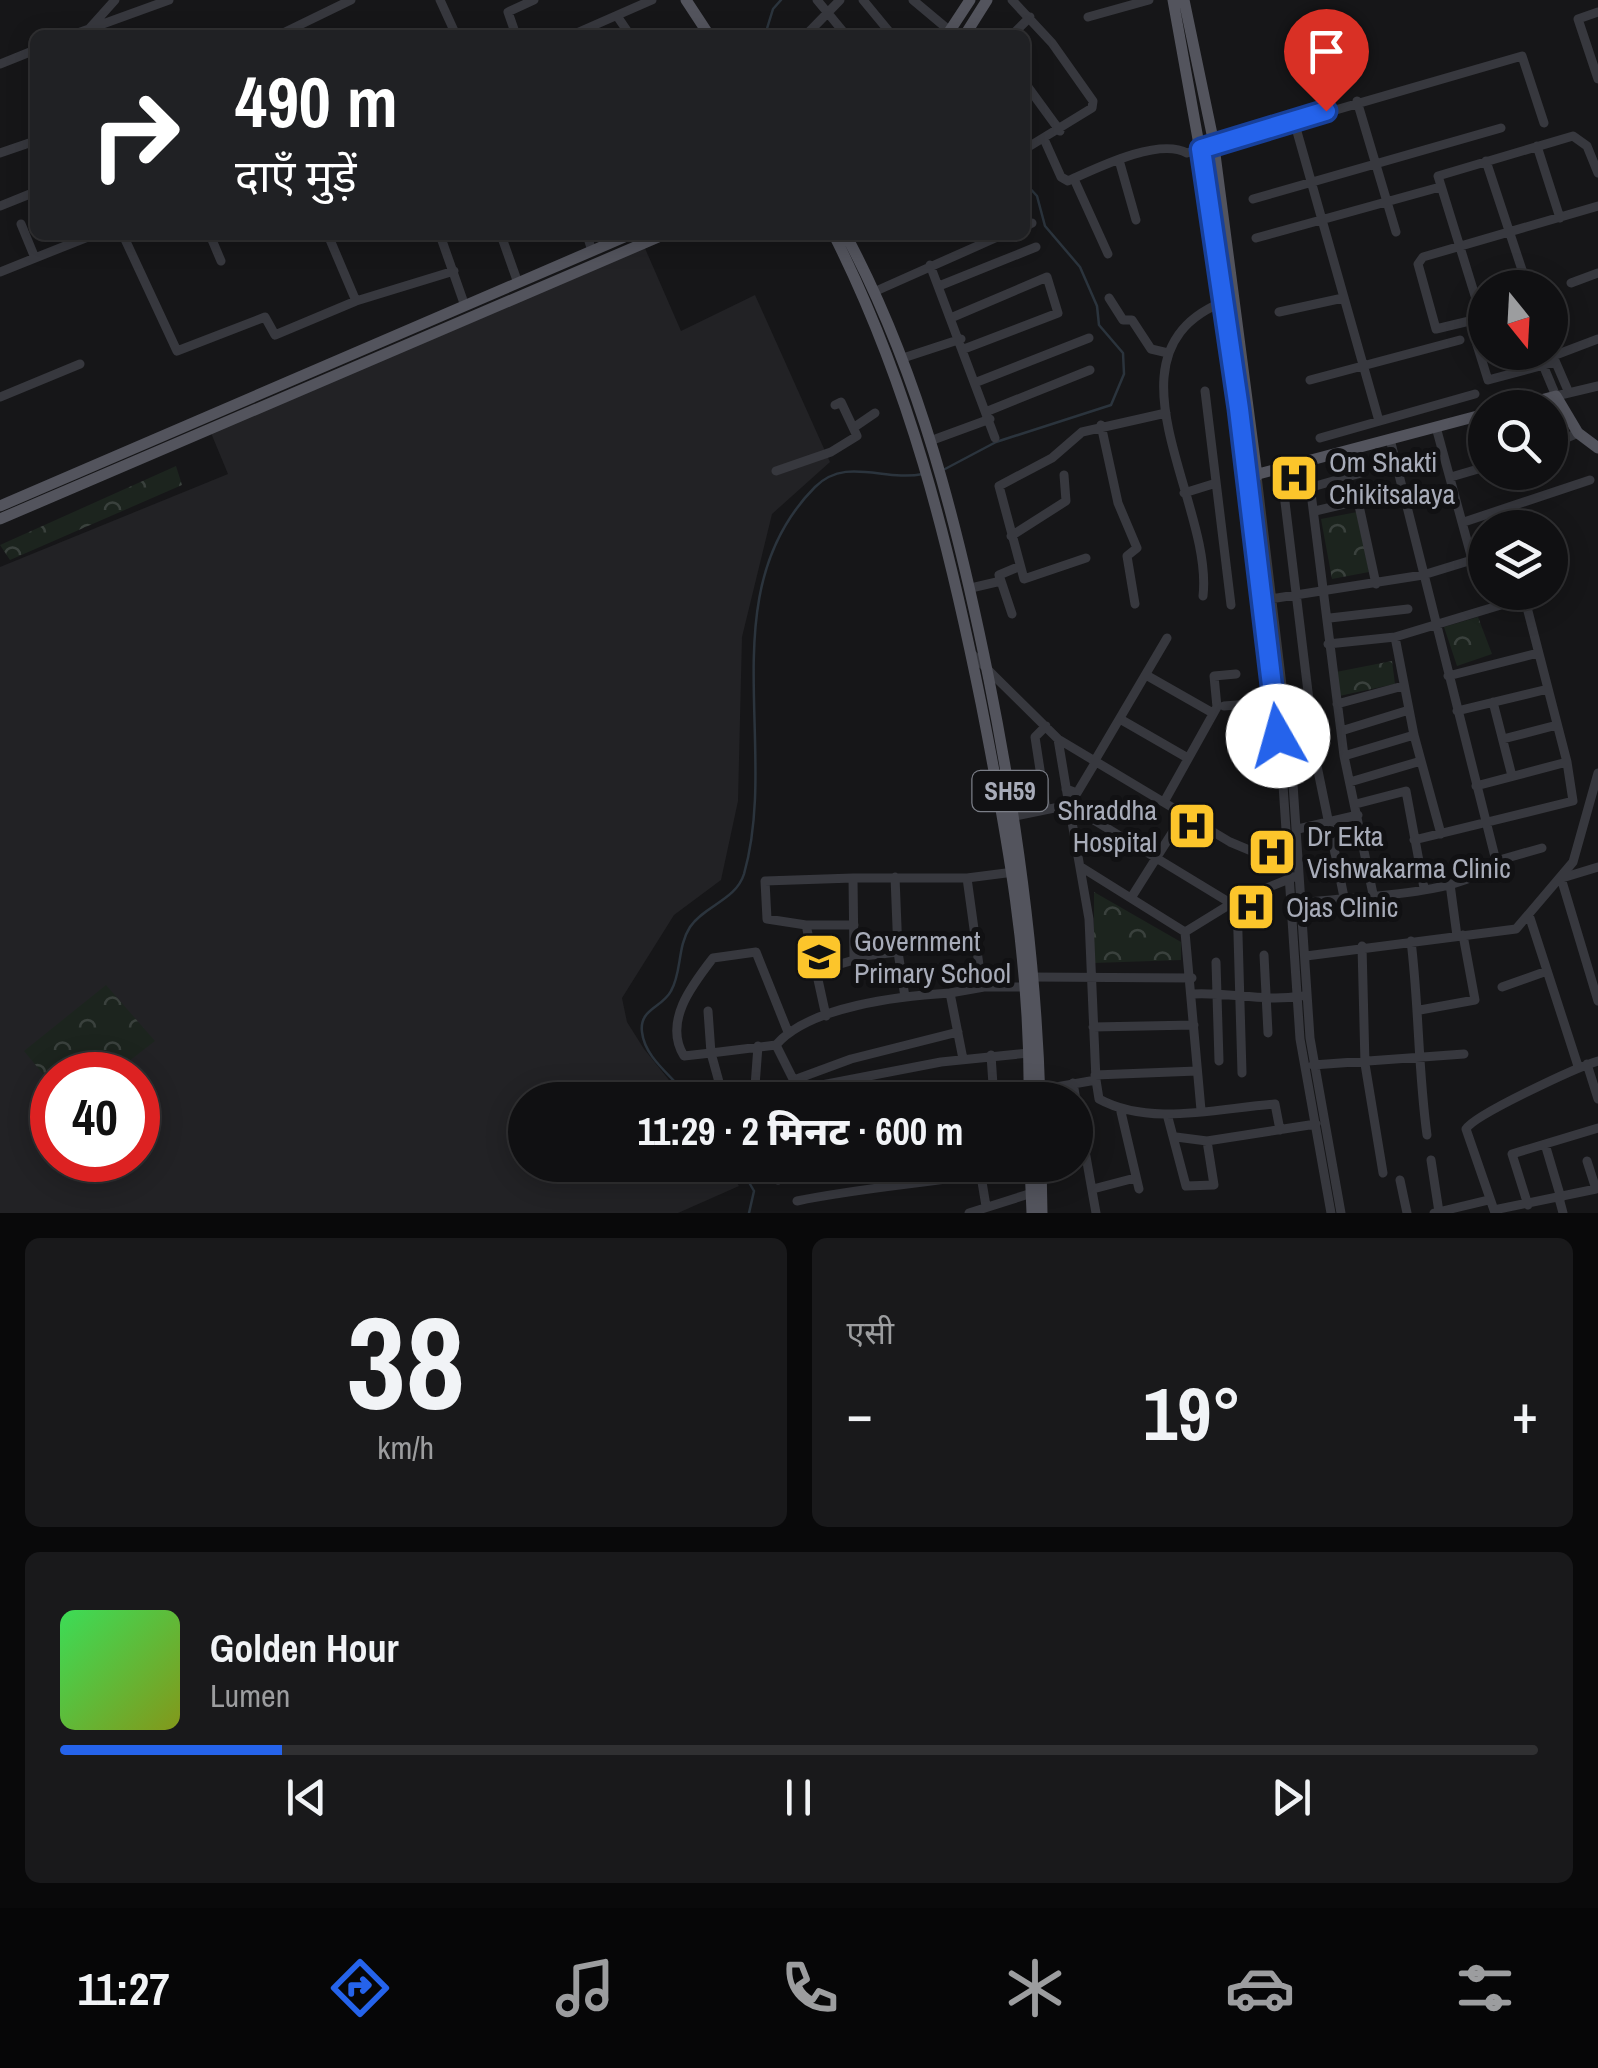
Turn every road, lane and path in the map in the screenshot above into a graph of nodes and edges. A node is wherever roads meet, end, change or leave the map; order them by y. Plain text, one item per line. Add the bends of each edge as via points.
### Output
1 (115, 0) edge
2 (169, 0) edge
3 (351, 0) edge
4 (440, 0) edge
5 (534, 0) edge
6 (652, 0) edge
7 (686, 0) edge
8 (817, 0) edge
9 (840, 0) edge
10 (863, 0) edge
11 (913, 0) edge
12 (988, 0) edge
13 (1012, 0) edge
14 (1149, 0) edge
15 (1173, 0) edge
16 (1184, 0) edge
17 (968, 1) edge
18 (1598, 12) edge
19 (830, 15) junction
20 (617, 16) junction
21 (1030, 16) junction
22 (1088, 17) dead end
23 (89, 28) junction
24 (84, 30) edge
25 (289, 30) edge
26 (454, 30) edge
27 (514, 30) edge
28 (584, 30) edge
29 (627, 30) edge
30 (707, 30) edge
31 (812, 30) edge
32 (842, 30) edge
33 (888, 30) edge
34 (945, 30) edge
35 (950, 30) edge
36 (968, 30) edge
37 (1017, 30) edge
38 (1598, 38) edge
39 (1586, 42) junction
40 (30, 52) edge
41 (0, 64) edge
42 (1597, 75) edge
43 (1030, 90) edge
44 (1357, 102) junction
45 (1294, 121) junction
46 (1544, 123) dead end
47 (1502, 128) dead end
48 (1060, 131) junction
49 (1044, 139) junction
50 (30, 143) edge
51 (1537, 146) junction
52 (1030, 147) edge
53 (1207, 147) junction
54 (0, 153) edge
55 (1118, 160) junction
56 (1486, 162) junction
57 (1376, 163) junction
58 (1598, 173) edge
59 (1074, 179) junction
60 (1310, 182) junction
61 (1440, 187) junction
62 (30, 194) edge
63 (1253, 199) dead end
64 (1388, 202) junction
65 (0, 206) edge
66 (1598, 206) edge
67 (1560, 218) junction
68 (1136, 220) dead end
69 (1320, 220) junction
70 (21, 224) dead end
71 (1396, 232) dead end
72 (1511, 233) junction
73 (1256, 238) dead end
74 (80, 240) edge
75 (126, 240) edge
76 (212, 240) edge
77 (330, 240) edge
78 (442, 240) edge
79 (503, 240) edge
80 (589, 240) edge
81 (617, 240) edge
82 (651, 240) edge
83 (836, 240) edge
84 (849, 240) edge
85 (990, 240) edge
86 (1036, 247) dead end
87 (1460, 248) junction
88 (592, 251) junction
89 (1108, 254) dead end
90 (35, 258) junction
91 (222, 261) dead end
92 (930, 265) junction
93 (1522, 270) edge
94 (454, 271) junction
95 (0, 272) edge
96 (1598, 273) edge
97 (1468, 274) edge
98 (518, 283) junction
99 (1571, 283) dead end
100 (939, 286) junction
101 (876, 291) junction
102 (1109, 298) dead end
103 (1343, 298) junction
104 (1230, 300) junction
105 (356, 302) junction
106 (465, 306) junction
107 (1279, 312) dead end
108 (953, 317) junction
109 (1468, 328) edge
110 (1090, 338) dead end
111 (1598, 339) edge
112 (1460, 340) dead end
113 (962, 344) junction
114 (1568, 350) edge
115 (1168, 353) junction
116 (903, 358) junction
117 (80, 364) dead end
118 (1364, 366) junction
119 (1090, 370) dead end
120 (1485, 370) edge
121 (1525, 370) edge
122 (1310, 380) dead end
123 (977, 382) junction
124 (1598, 386) edge
125 (1205, 391) dead end
126 (1568, 393) edge
127 (1468, 396) edge
128 (0, 397) edge
129 (835, 405) dead end
130 (1568, 407) edge
131 (875, 413) dead end
132 (1166, 413) junction
133 (989, 415) junction
134 (1468, 419) edge
135 (1380, 421) junction
136 (1102, 425) junction
137 (856, 426) junction
138 (1436, 427) junction
139 (1578, 433) junction
140 (1568, 437) edge
141 (996, 438) dead end
142 (1320, 438) dead end
143 (1390, 439) junction
144 (930, 441) junction
145 (1598, 448) edge
146 (931, 462) junction
147 (1307, 462) junction
148 (1281, 468) junction
149 (776, 471) dead end
150 (1468, 472) edge
151 (1361, 473) dead end
152 (1064, 475) dead end
153 (1252, 477) junction
154 (1451, 477) junction
155 (1590, 480) dead end
156 (1214, 484) junction
157 (1312, 487) junction
158 (940, 492) junction
159 (1184, 493) junction
160 (0, 506) edge
161 (1315, 511) junction
162 (0, 520) edge
163 (1464, 522) junction
164 (1010, 536) junction
165 (1468, 540) edge
166 (1086, 558) dead end
167 (1468, 560) edge
168 (1018, 567) junction
169 (1424, 576) junction
170 (1001, 581) junction
171 (1376, 584) junction
172 (971, 588) junction
173 (1326, 590) junction
174 (1297, 594) junction
175 (1203, 596) dead end
176 (1268, 599) junction
177 (1135, 604) dead end
178 (1231, 605) dead end
179 (1408, 609) dead end
180 (1480, 610) edge
181 (1527, 610) edge
182 (1012, 614) dead end
183 (1330, 618) junction
184 (1437, 625) junction
185 (1167, 638) dead end
186 (1395, 638) junction
187 (1273, 644) junction
188 (1328, 644) junction
189 (971, 653) junction
190 (1538, 653) junction
191 (986, 667) junction
192 (1236, 674) dead end
193 (1146, 675) junction
194 (1448, 676) junction
195 (1403, 686) junction
196 (1548, 689) junction
197 (1274, 702) junction
198 (1493, 702) junction
199 (1337, 704) junction
200 (1224, 706) dead end
201 (1409, 710) junction
202 (1457, 711) junction
203 (1210, 712) junction
204 (1120, 719) junction
205 (1558, 725) junction
206 (1046, 726) junction
207 (1340, 732) junction
208 (1414, 735) junction
209 (1058, 739) junction
210 (1503, 739) junction
211 (1344, 756) junction
212 (1186, 758) junction
213 (1421, 761) junction
214 (1095, 762) junction
215 (1567, 762) junction
216 (1317, 766) junction
217 (1287, 770) junction
218 (1598, 773) edge
219 (1512, 776) junction
220 (1350, 782) junction
221 (1428, 784) junction
222 (1476, 786) junction
223 (1066, 789) junction
224 (1406, 791) junction
225 (1164, 802) junction
226 (1069, 806) junction
227 (1357, 809) junction
228 (1046, 810) junction
229 (1184, 814) junction
230 (1594, 815) edge
231 (1015, 816) junction
232 (1327, 822) junction
233 (1487, 824) junction
234 (1298, 829) junction
235 (1441, 834) junction
236 (1414, 840) junction
237 (1542, 848) dead end
238 (1156, 856) junction
239 (1496, 860) junction
240 (1081, 868) junction
241 (1598, 868) edge
242 (1014, 872) junction
243 (1294, 873) junction
244 (896, 877) junction
245 (854, 878) junction
246 (967, 878) junction
247 (1561, 878) junction
248 (1450, 884) junction
249 (1424, 888) junction
250 (1373, 894) junction
251 (1344, 897) junction
252 (1131, 898) junction
253 (1235, 902) junction
254 (1303, 903) junction
255 (1530, 918) junction
256 (783, 920) junction
257 (806, 925) junction
258 (854, 925) junction
259 (1185, 932) junction
260 (784, 934) dead end
261 (975, 935) junction
262 (1460, 935) junction
263 (1411, 941) junction
264 (1362, 946) junction
265 (898, 950) junction
266 (1264, 955) dead end
267 (1306, 956) junction
268 (854, 957) junction
269 (1216, 962) dead end
270 (1546, 971) junction
271 (813, 972) junction
272 (1192, 978) junction
273 (1091, 979) junction
274 (1029, 980) junction
275 (982, 987) junction
276 (1502, 987) dead end
277 (1218, 993) junction
278 (950, 994) junction
279 (1194, 994) junction
280 (905, 996) junction
281 (1303, 996) junction
282 (1265, 998) junction
283 (1240, 999) junction
284 (1598, 1000) edge
285 (1420, 1010) junction
286 (708, 1011) dead end
287 (826, 1016) junction
288 (1194, 1025) junction
289 (1093, 1027) junction
290 (788, 1032) junction
291 (958, 1032) junction
292 (1268, 1033) dead end
293 (776, 1045) junction
294 (758, 1046) junction
295 (712, 1053) junction
296 (1029, 1053) junction
297 (1464, 1054) dead end
298 (991, 1055) junction
299 (963, 1058) junction
300 (1419, 1058) junction
301 (1219, 1061) dead end
302 (1365, 1064) junction
303 (1588, 1064) edge
304 (1313, 1065) junction
305 (1197, 1071) junction
306 (1242, 1073) dead end
307 (1095, 1077) junction
308 (719, 1082) edge
309 (759, 1082) edge
310 (796, 1082) edge
311 (806, 1082) edge
312 (822, 1082) edge
313 (993, 1082) edge
314 (1029, 1082) edge
315 (1038, 1082) edge
316 (1079, 1082) edge
317 (1598, 1099) edge
318 (1201, 1110) junction
319 (1121, 1112) junction
320 (1167, 1114) junction
321 (1317, 1123) junction
322 (1598, 1128) edge
323 (1280, 1130) junction
324 (1427, 1135) dead end
325 (1176, 1138) junction
326 (1207, 1141) junction
327 (1545, 1144) junction
328 (1431, 1160) dead end
329 (1586, 1160) dead end
330 (1382, 1174) dead end
331 (1400, 1180) dead end
332 (920, 1182) edge
333 (982, 1182) edge
334 (1031, 1182) edge
335 (1041, 1182) edge
336 (1091, 1182) edge
337 (1092, 1189) junction
338 (1032, 1193) junction
339 (1560, 1198) junction
340 (1488, 1200) junction
341 (797, 1202) dead end
342 (1528, 1204) junction
343 (1332, 1205) edge
344 (986, 1206) junction
345 (1437, 1212) edge
346 (1495, 1212) edge
347 (969, 1213) edge
348 (1032, 1213) edge
349 (1042, 1213) edge
350 (1096, 1213) edge
351 (1341, 1213) edge
352 (1407, 1213) edge
353 (1562, 1213) edge

1 - 23 street
2 - 23 street
3 - 25 street
4 - 26 street
5 - 27 street via 508,12
6 - 20 street
7 - 30 main road
8 - 19 street
9 - 19 street
10 - 33 street
11 - 34 street
12 - 36 main road
13 - 21 street
14 - 22 street
15 - 53 main road
16 - 53 main road
17 - 35 main road
18 - 39 street via 1578,19
19 - 31 street
19 - 32 street
20 - 28 street
20 - 29 street
21 - 37 street
21 - 48 street via 1093,101
23 - 24 street
38 - 39 street
39 - 42 street
40 - 41 street
43 - 48 street
44 - 45 street
44 - 46 street via 1522,56
44 - 57 street
45 - 53 street
45 - 60 street
47 - 57 street
48 - 49 street
49 - 52 street
49 - 59 street via 1062,177
50 - 54 street
51 - 56 street
51 - 58 street via 1578,137
51 - 67 street
53 - 55 street via 1187,153 1171,147
53 - 104 main road
55 - 59 street
55 - 68 street
56 - 61 street via 1440,174
56 - 72 street
57 - 60 street
57 - 64 street
59 - 89 street
60 - 63 street
60 - 69 street
61 - 64 street
61 - 87 street
62 - 65 street
64 - 69 street
64 - 71 street
66 - 67 street
67 - 72 street
69 - 73 street
69 - 103 street
70 - 90 street
72 - 87 street
72 - 93 street
74 - 90 street
75 - 105 street via 176,350 265,317 275,335
76 - 91 street
77 - 105 street
78 - 94 street
79 - 98 street
80 - 88 street
81 - 88 main road
82 - 162 main road
83 - 146 main road, SH59
84 - 101 main road, SH59
85 - 92 street
86 - 100 street
87 - 97 street
87 - 109 street via 1418,264 1436,329
88 - 98 main road
90 - 95 street
92 - 100 street
92 - 101 street
94 - 105 street
94 - 106 street
96 - 99 street
98 - 106 main road
100 - 108 street
101 - 116 main road, SH59
102 - 115 street via 1151,350
103 - 107 street
103 - 118 street
104 - 115 street via 1179,328
104 - 153 main road
106 - 160 main road
108 - 113 street
108 - 113 street via 1047,278 1058,313
110 - 123 street
111 - 114 street
112 - 118 street
113 - 116 street
113 - 123 street
115 - 132 street
116 - 144 main road, SH59
117 - 128 street
118 - 122 street
118 - 135 street
119 - 133 street
120 - 121 street via 1488,380
123 - 133 street
124 - 126 street
125 - 156 street
127 - 135 street
129 - 137 street via 841,402
130 - 139 main road
131 - 137 street
132 - 136 street
132 - 159 street
133 - 141 street
133 - 144 street
134 - 138 main road
135 - 142 street
136 - 164 street via 1000,486
136 - 177 street via 1112,485 1137,548 1127,556
137 - 149 street via 848,444
138 - 143 main road
138 - 154 street
139 - 140 street
139 - 145 main road
143 - 147 main road
143 - 169 street
144 - 146 main road, SH59
146 - 158 main road, SH59
147 - 148 main road
147 - 157 street
148 - 153 main road
148 - 174 street
150 - 154 street
151 - 157 street
152 - 164 street via 1066,501
153 - 176 street
154 - 163 street
155 - 163 street
156 - 159 street
156 - 178 street
157 - 161 street
158 - 172 main road, SH59
158 - 189 main road, SH59
159 - 175 street
161 - 171 street via 1358,501
161 - 173 street
163 - 165 street
164 - 168 street
166 - 168 street via 1024,578
167 - 169 street
168 - 170 street via 999,575
169 - 171 street
169 - 184 street
170 - 172 street
170 - 182 street
171 - 173 street
172 - 191 main road, SH59
173 - 174 street
173 - 183 street
174 - 176 street
174 - 216 street
176 - 187 street
179 - 183 street
180 - 184 street
181 - 190 street
183 - 188 street
184 - 186 street
184 - 194 street
185 - 193 street
186 - 188 street
186 - 195 street
187 - 197 street
187 - 217 street
188 - 199 street
189 - 191 street
189 - 242 main road, SH59
190 - 194 street
190 - 196 street
191 - 206 street
191 - 231 main road, SH59
192 - 203 street via 1209,676 1217,707
193 - 203 street
193 - 204 street
194 - 202 street
195 - 199 street
195 - 201 street
196 - 198 street
196 - 205 street
197 - 200 street
197 - 217 street
198 - 202 street
198 - 210 street
199 - 207 street
201 - 207 street
201 - 208 street
202 - 222 street
203 - 212 street
204 - 212 street
204 - 214 street
205 - 210 street
205 - 215 street
206 - 209 street
206 - 228 street via 1034,737
207 - 211 street
208 - 211 street
208 - 213 street
209 - 214 street
209 - 223 street
210 - 219 street
211 - 220 street
212 - 225 street
213 - 220 street
213 - 221 street
214 - 223 street via 1078,793
214 - 225 street
215 - 219 street
215 - 233 street via 1570,804
216 - 217 street
216 - 232 street
217 - 234 street
217 - 243 street
218 - 230 street
219 - 222 street
220 - 227 street
221 - 224 street
221 - 235 street
222 - 233 street
223 - 226 street
224 - 227 street
224 - 236 street
225 - 229 street
226 - 228 street
226 - 238 street
226 - 240 street
227 - 232 street
227 - 250 street
228 - 231 street
229 - 238 street
229 - 243 street
230 - 247 street
231 - 274 main road, SH59
232 - 234 street
232 - 251 street
233 - 235 street
233 - 239 street
234 - 243 street
235 - 236 street
236 - 249 street
237 - 239 street
238 - 252 street
238 - 253 street
239 - 248 street via 1485,874
240 - 252 street
240 - 273 street
241 - 247 street
242 - 246 street
242 - 274 main road, SH59
243 - 253 street
243 - 254 street
243 - 281 street
244 - 245 street
244 - 246 street
244 - 265 street
245 - 256 street via 765,881 767,919
245 - 258 street
246 - 261 street
247 - 255 street
247 - 284 street
248 - 249 street
248 - 262 street
249 - 250 street
250 - 251 street
251 - 254 street
252 - 259 street
253 - 259 street
253 - 283 street
254 - 267 street
255 - 262 street via 1502,934
255 - 270 street
256 - 257 street
256 - 260 street
257 - 258 street
257 - 271 street
258 - 268 street
259 - 272 street
261 - 265 street
261 - 275 street
262 - 263 street
262 - 285 street via 1475,1000
263 - 264 street
263 - 285 street
264 - 267 street
264 - 302 street
265 - 268 street
265 - 280 street
266 - 282 street
267 - 281 street
268 - 271 street
269 - 277 street
270 - 276 street
270 - 303 street
271 - 287 street
272 - 273 street
272 - 279 street
273 - 274 street
273 - 289 street
274 - 275 street
274 - 296 main road, SH59
274 - 315 main road, SH59
275 - 278 street
277 - 279 street
277 - 283 street
277 - 301 street
278 - 280 street
278 - 291 street
279 - 288 street
280 - 287 street
281 - 282 street
281 - 304 street
281 - 321 street
282 - 283 street
282 - 292 street
283 - 306 street
285 - 300 street
286 - 295 street
287 - 290 street
288 - 289 street
288 - 305 street
289 - 307 street
290 - 293 street
290 - 295 street via 756,952 713,958 678,1012 676,1034 684,1056
291 - 299 street
291 - 311 street via 851,1058
293 - 294 street
293 - 310 street
294 - 295 street
294 - 309 street
295 - 308 street
296 - 298 street
296 - 314 main road, SH59
297 - 300 street
298 - 299 street
298 - 313 street
299 - 312 street
300 - 302 street
300 - 324 street
302 - 304 street
302 - 330 street
303 - 317 street
303 - 340 street via 1472,1119 1466,1129
304 - 321 street
305 - 307 street
305 - 318 street
307 - 316 street
307 - 319 street via 1099,1099
318 - 320 street
318 - 323 street via 1275,1104
319 - 320 street
319 - 337 street via 1137,1184
320 - 325 street
321 - 323 street
321 - 343 street
322 - 327 street
323 - 326 street
325 - 326 street
325 - 326 street via 1186,1186 1214,1185
327 - 339 street
327 - 342 street via 1512,1154
328 - 345 street
329 - 339 street via 1596,1189
331 - 352 street
332 - 341 street
333 - 344 street
334 - 338 main road
335 - 349 main road
336 - 337 street
337 - 350 street
338 - 344 street
338 - 348 main road
339 - 342 street
339 - 353 street
340 - 345 street
340 - 346 street
342 - 346 street
343 - 351 street
344 - 347 street

